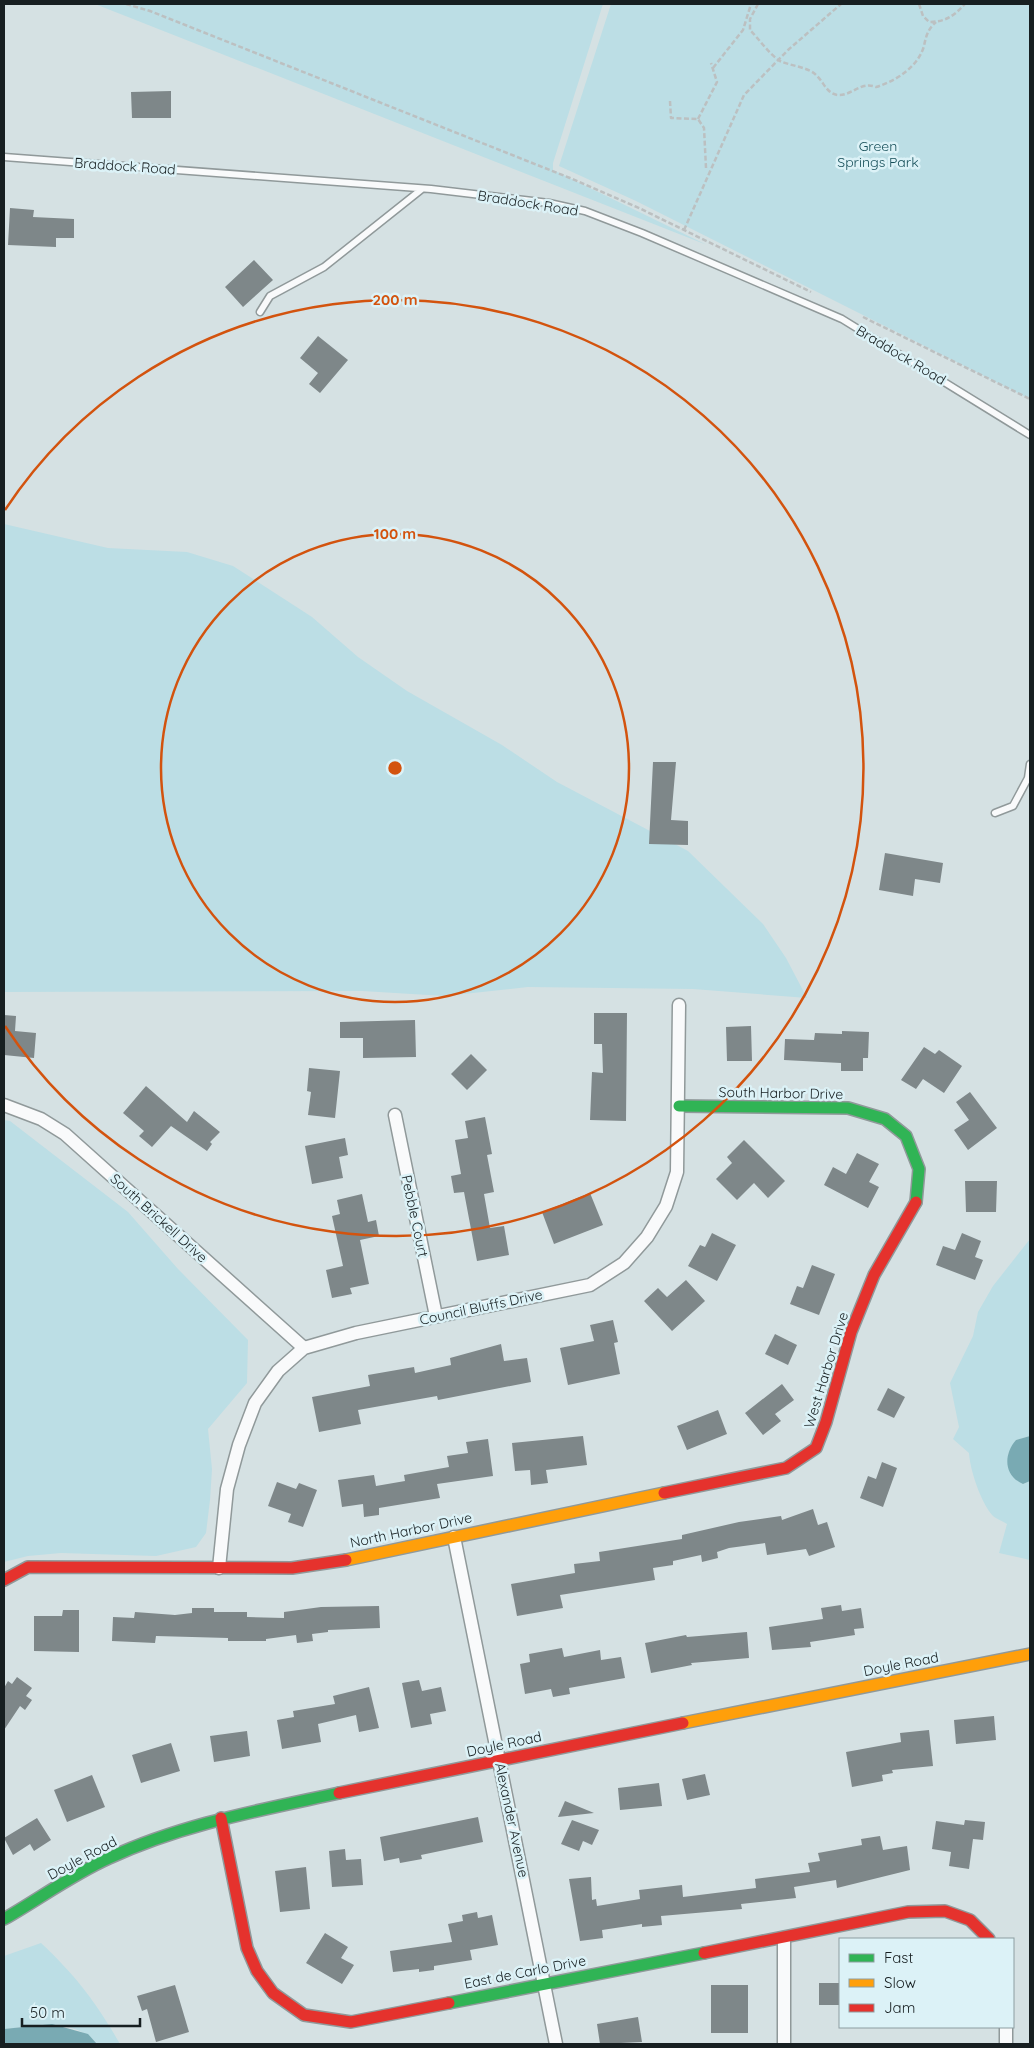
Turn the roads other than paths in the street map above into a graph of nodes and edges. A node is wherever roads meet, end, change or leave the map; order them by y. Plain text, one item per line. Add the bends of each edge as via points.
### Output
1 (4, 157) edge
2 (422, 189) junction
3 (260, 312) dead end
4 (1030, 434) edge
5 (1030, 764) edge
6 (995, 813) dead end
7 (679, 1005) dead end
8 (4, 1105) edge
9 (679, 1106) junction
10 (395, 1115) dead end
11 (906, 1136) joint
12 (436, 1316) junction
13 (304, 1348) junction
14 (816, 1448) joint
15 (454, 1536) junction
16 (219, 1568) junction
17 (4, 1580) edge
18 (1030, 1654) edge
19 (499, 1760) junction
20 (221, 1818) junction
21 (4, 1919) edge
22 (784, 1938) junction
23 (988, 1938) edge
24 (545, 1983) junction
25 (1006, 2028) edge
26 (556, 2044) edge
27 (784, 2044) edge
28 (1006, 2044) edge

1 - 2 lane, Braddock Road
2 - 3 lane via 324,267 270,296
2 - 4 lane, Braddock Road via 549,203 585,211 642,233 842,319
5 - 6 lane via 1028,778 1013,806
7 - 9 street, Council Bluffs Drive
8 - 13 street, South Brickell Drive via 41,1119 65,1134
9 - 11 street, South Harbor Drive via 848,1108 886,1119
9 - 12 street, Council Bluffs Drive via 677,1172 666,1206 647,1237 624,1263 590,1285
10 - 12 street, Pebble Court
11 - 14 street, West Harbor Drive via 919,1169 917,1200 874,1274 851,1332
12 - 13 street, Council Bluffs Drive
13 - 16 street, Council Bluffs Drive via 278,1371 256,1403 238,1445 227,1489
14 - 15 street, North Harbor Drive via 786,1468
15 - 16 street, North Harbor Drive via 292,1568
15 - 19 street, Alexander Avenue
16 - 17 street, North Harbor Drive via 28,1567
18 - 19 street, Doyle Road
19 - 20 street, Doyle Road
19 - 24 street, Alexander Avenue
20 - 21 street, Doyle Road via 108,1858
20 - 24 street, East de Carlo Drive via 247,1948 257,1971 273,1993 304,2015 351,2022
22 - 23 street, East de Carlo Drive via 908,1912 945,1911 970,1920
22 - 24 street, East de Carlo Drive
22 - 27 street
24 - 26 street, Alexander Avenue
25 - 28 street

